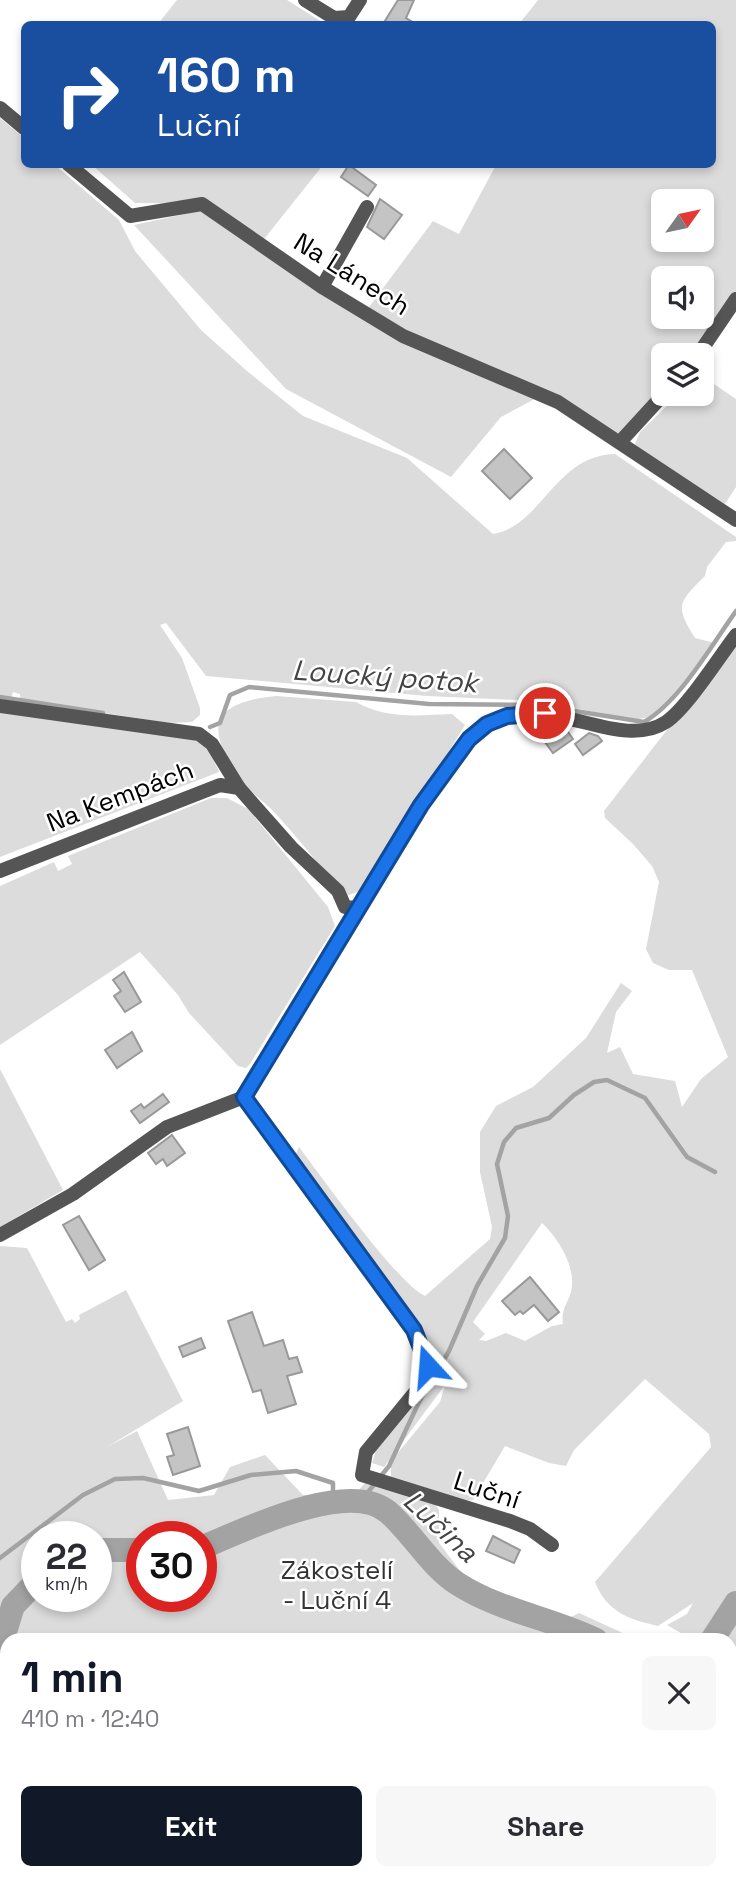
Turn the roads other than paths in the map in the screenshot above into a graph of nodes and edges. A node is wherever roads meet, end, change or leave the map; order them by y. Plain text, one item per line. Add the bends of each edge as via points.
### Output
1 (304, 0) edge
2 (360, 0) edge
3 (0, 108) edge
4 (21, 126) edge
5 (73, 168) edge
6 (367, 207) dead end
7 (322, 287) junction
8 (736, 299) edge
9 (706, 343) edge
10 (653, 406) edge
11 (620, 442) junction
12 (736, 520) edge
13 (736, 635) edge
14 (0, 706) edge
15 (239, 789) junction
16 (0, 871) edge
17 (358, 908) junction
18 (244, 1097) junction
19 (0, 1235) edge
20 (552, 1545) dead end

1 - 2 street via 334,18 349,17
3 - 4 street
5 - 7 street, Na Lánech via 130,216 202,204
6 - 7 street
7 - 11 street, Na Lánech via 403,336 558,402
8 - 9 street
10 - 11 street
11 - 12 street, Na Lánech
13 - 17 street via 676,712 655,727 616,728 545,713 507,716 487,724 469,739 421,805
14 - 15 street via 199,733 212,744
15 - 16 street, Na Kempách via 220,785
15 - 17 street via 338,891 345,907
17 - 18 street
18 - 19 street via 167,1127 73,1194
18 - 20 street, Luční via 414,1330 425,1353 426,1379 366,1452 362,1475 509,1521

